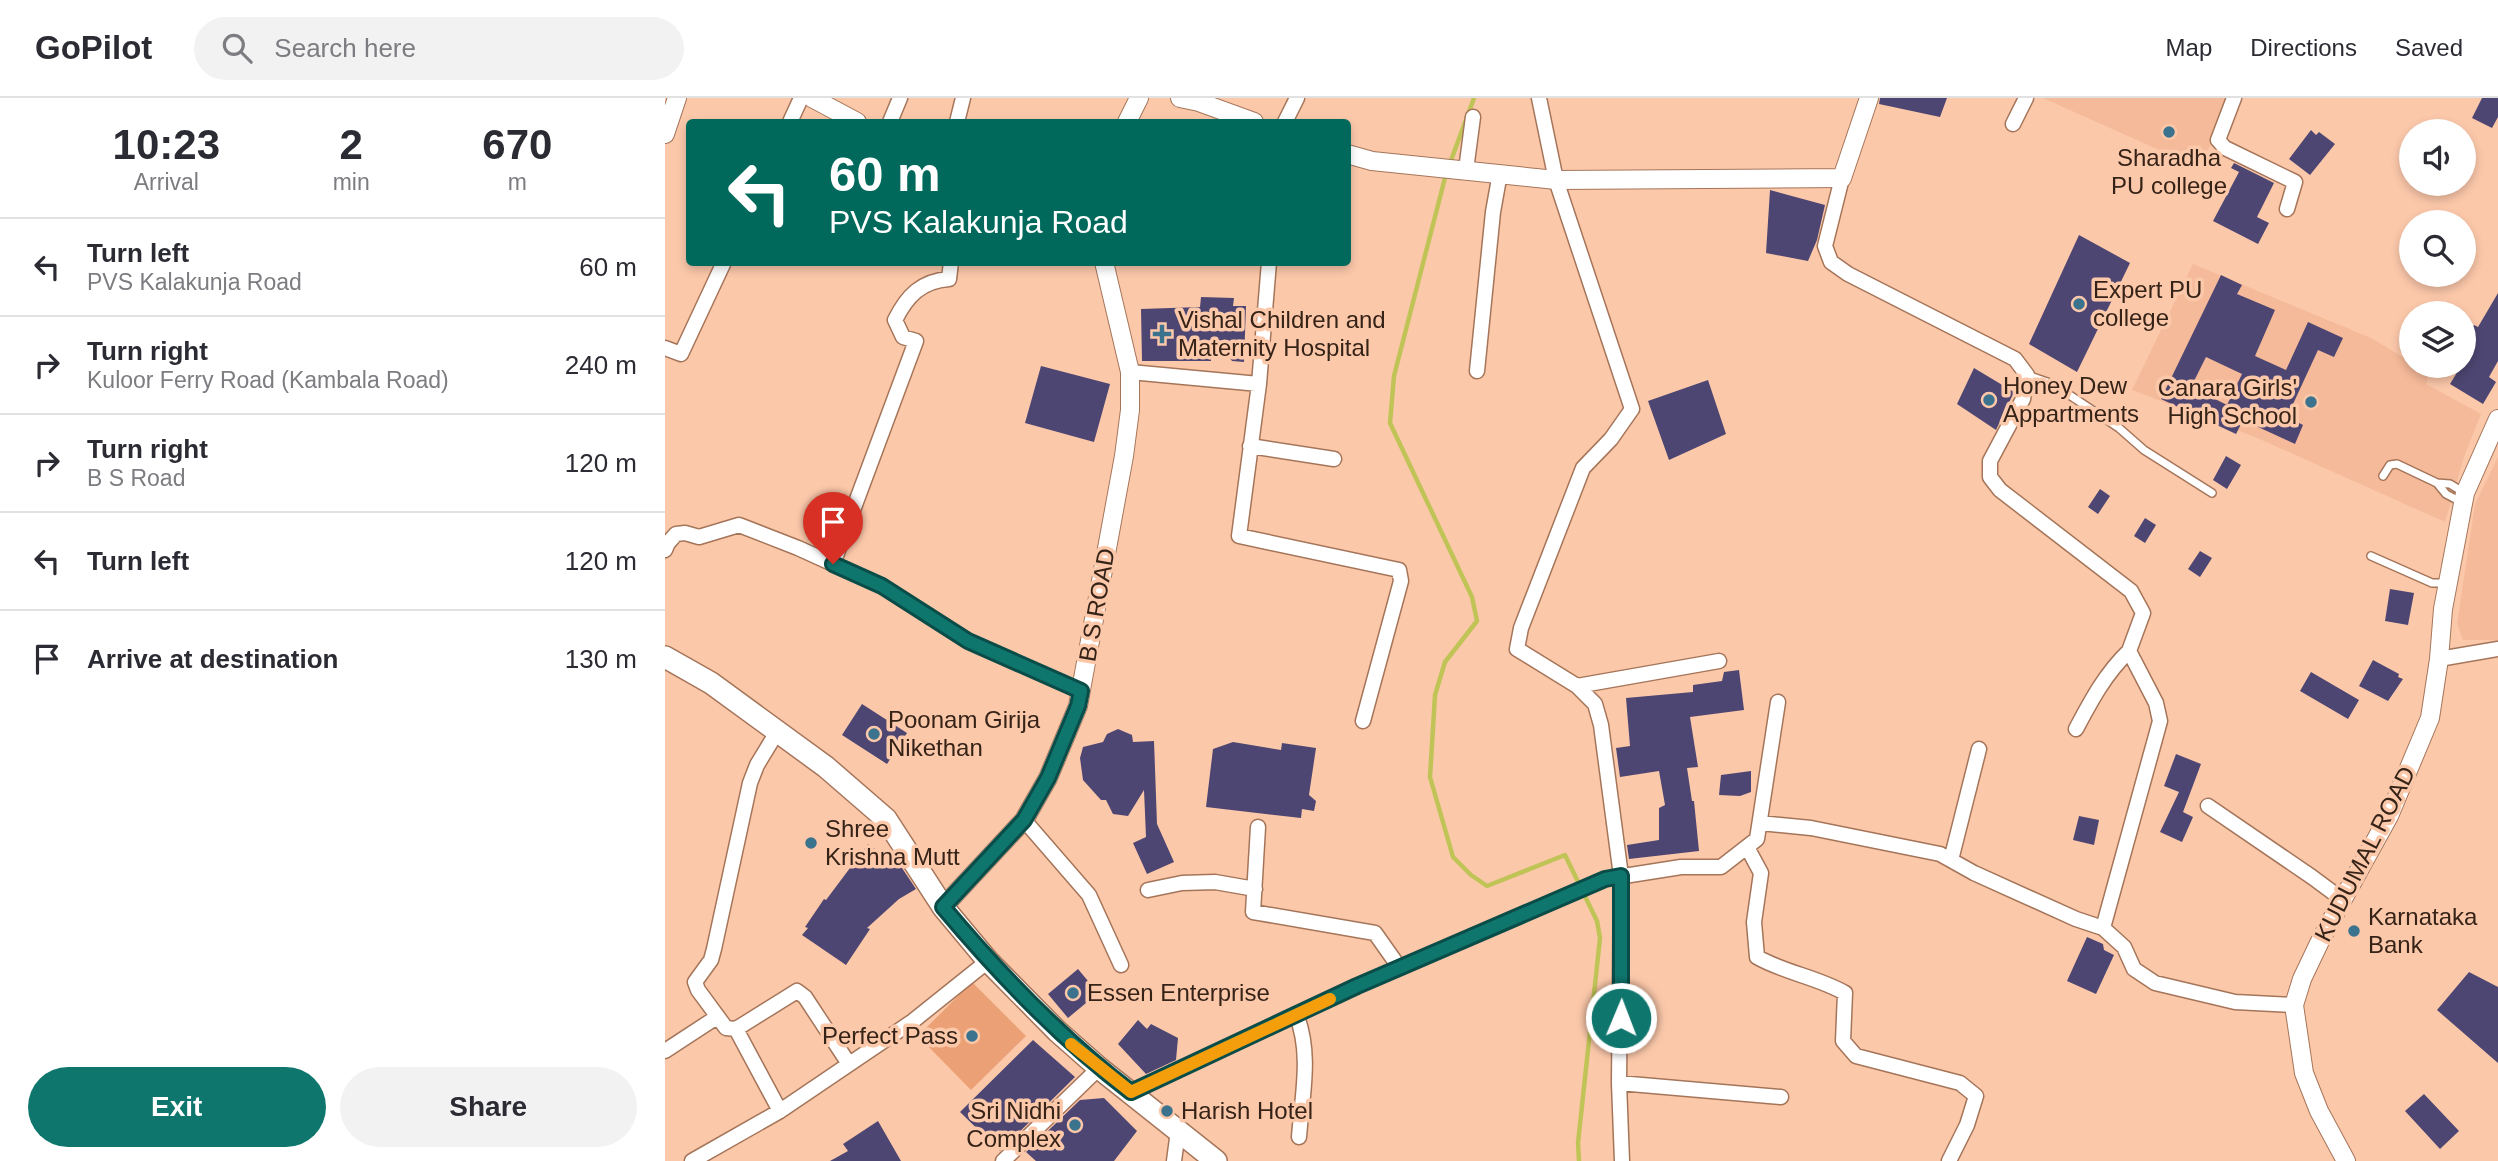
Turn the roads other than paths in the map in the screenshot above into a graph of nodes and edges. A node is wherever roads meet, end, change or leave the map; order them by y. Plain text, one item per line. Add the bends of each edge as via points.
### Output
1 (677, 98) edge
2 (801, 98) edge
3 (812, 98) edge
4 (900, 98) edge
5 (963, 98) edge
6 (1139, 98) edge
7 (1180, 98) edge
8 (1297, 98) edge
9 (1539, 98) edge
10 (1869, 98) edge
11 (2026, 98) edge
12 (2234, 98) edge
13 (1473, 117) dead end
14 (791, 119) edge
15 (851, 119) edge
16 (891, 119) edge
17 (958, 119) edge
18 (1128, 119) edge
19 (1246, 119) edge
20 (1286, 119) edge
21 (2013, 124) dead end
22 (665, 134) edge
23 (1351, 155) edge
24 (1462, 169) junction
25 (1500, 173) junction
26 (1842, 178) junction
27 (1556, 180) junction
28 (2287, 209) dead end
29 (722, 266) edge
30 (951, 266) edge
31 (1105, 266) edge
32 (1269, 266) edge
33 (665, 348) edge
34 (1477, 371) dead end
35 (1130, 372) junction
36 (2027, 375) junction
37 (1259, 384) junction
38 (2498, 419) edge
39 (1251, 446) junction
40 (1334, 459) dead end
41 (2383, 476) dead end
42 (2212, 493) dead end
43 (2464, 498) junction
44 (665, 550) edge
45 (2371, 556) dead end
46 (833, 564) junction
47 (2448, 583) junction
48 (2498, 649) edge
49 (2129, 651) junction
50 (665, 657) edge
51 (2439, 659) junction
52 (1719, 661) dead end
53 (1577, 686) junction
54 (1081, 691) junction
55 (1778, 702) dead end
56 (1363, 721) dead end
57 (2076, 729) dead end
58 (778, 732) junction
59 (1979, 749) dead end
60 (2208, 806) dead end
61 (1024, 820) junction
62 (1761, 823) junction
63 (1258, 827) dead end
64 (1747, 847) junction
65 (1951, 860) junction
66 (1621, 876) junction
67 (1255, 889) junction
68 (1148, 890) dead end
69 (2343, 900) junction
70 (943, 907) junction
71 (2103, 928) junction
72 (988, 961) junction
73 (1121, 965) dead end
74 (1399, 967) junction
75 (2294, 1005) junction
76 (1296, 1014) junction
77 (717, 1017) junction
78 (736, 1029) junction
79 (665, 1051) edge
80 (849, 1064) junction
81 (1099, 1068) junction
82 (1619, 1083) junction
83 (1131, 1092) junction
84 (1781, 1097) dead end
85 (780, 1111) junction
86 (1178, 1131) junction
87 (1299, 1137) dead end
88 (692, 1161) edge
89 (1003, 1161) edge
90 (1174, 1161) edge
91 (1216, 1161) edge
92 (1622, 1161) edge
93 (1949, 1161) edge
94 (2346, 1161) edge

1 - 22 street
2 - 14 street
3 - 15 street
4 - 16 street
5 - 17 street
6 - 18 street
7 - 19 street
8 - 20 street
9 - 27 street
10 - 26 street
11 - 21 street
12 - 28 street via 2218,140 2225,148 2295,182
13 - 24 street
23 - 24 street
24 - 25 street
25 - 27 street
25 - 34 street
26 - 27 street
26 - 36 street via 1825,246 1831,262 1848,275 2015,359
27 - 53 street via 1632,408 1583,468 1521,628 1517,649
29 - 33 street via 681,354
30 - 46 street via 949,279 916,289 895,320 903,337 916,341
31 - 35 street, B S ROAD
32 - 37 street
35 - 37 street
35 - 54 street, B S ROAD via 1124,456
36 - 42 lane via 2053,384
36 - 49 street via 2023,399 1990,461 1990,477 2000,490 2131,591 2143,613
37 - 39 street
38 - 43 street, KUDUMAL ROAD
39 - 40 street
39 - 56 street via 1239,536 1399,570 1401,581
41 - 43 lane via 2390,465 2397,464 2437,482 2446,494
43 - 47 street, KUDUMAL ROAD
44 - 46 street via 676,534 699,537 739,525
45 - 47 lane via 2432,583
46 - 54 street via 882,586 968,641
47 - 51 street, KUDUMAL ROAD
48 - 51 street
49 - 57 street via 2113,666
49 - 71 street via 2156,703 2160,721
50 - 58 main road via 711,683
51 - 69 street, KUDUMAL ROAD via 2430,718 2389,816
52 - 53 street
53 - 66 street via 1595,704 1601,725
54 - 61 street, B S ROAD via 1048,778
55 - 62 street
58 - 70 main road via 886,819
58 - 77 street via 750,783 715,949 695,982
59 - 65 street
60 - 69 street
61 - 70 street, B S ROAD
61 - 73 street via 1089,895
62 - 64 street via 1757,839
62 - 65 street via 1922,849
63 - 67 street
64 - 66 street via 1721,867 1681,867
64 - 93 street via 1761,873 1754,922 1757,957 1845,993 1843,1041 1856,1056 1960,1083 1976,1096
65 - 71 street
66 - 74 street
66 - 82 street
67 - 68 street via 1215,881
67 - 74 street via 1253,912 1375,933
69 - 75 street, KUDUMAL ROAD via 2302,979
70 - 72 main road
71 - 75 street via 2124,947 2134,969 2155,983 2235,1002
72 - 80 street via 913,1021
72 - 81 main road
74 - 76 street
75 - 94 street, KUDUMAL ROAD via 2304,1073
76 - 83 street
76 - 87 street via 1305,1057
77 - 78 street via 726,1028
77 - 79 street
78 - 80 street via 797,991
78 - 85 street
80 - 85 street
81 - 83 main road
81 - 89 street
82 - 84 street
82 - 92 street
83 - 86 main road
85 - 88 street
86 - 90 street
86 - 91 main road

